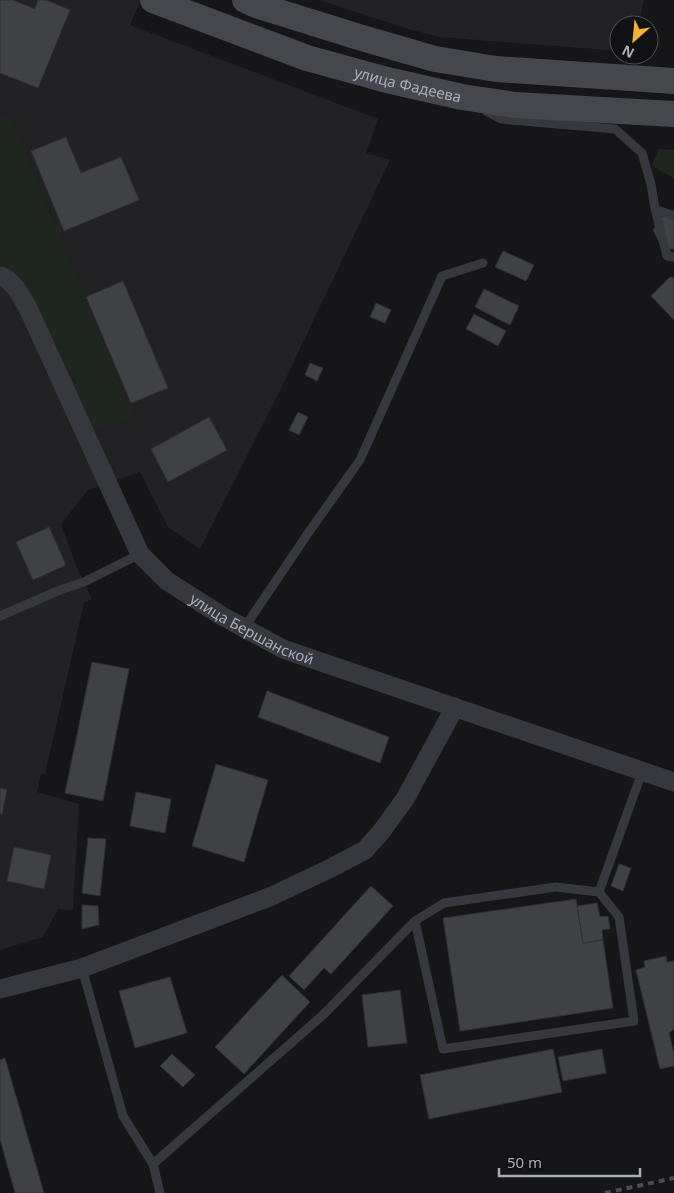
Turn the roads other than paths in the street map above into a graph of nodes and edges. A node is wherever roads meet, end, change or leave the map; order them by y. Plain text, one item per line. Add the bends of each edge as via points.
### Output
1 (154, 0) edge
2 (245, 0) edge
3 (641, 79) junction
4 (674, 82) edge
5 (462, 98) junction
6 (641, 112) junction
7 (674, 114) edge
8 (655, 209) junction
9 (674, 216) edge
10 (674, 257) edge
11 (483, 263) dead end
12 (0, 276) edge
13 (140, 554) junction
14 (0, 616) edge
15 (244, 628) junction
16 (455, 708) junction
17 (642, 772) junction
18 (674, 782) edge
19 (599, 892) junction
20 (415, 921) junction
21 (82, 968) junction
22 (0, 989) edge
23 (153, 1164) junction
24 (160, 1193) edge

1 - 5 main road, улица Фадеева via 307,58
2 - 3 main road, улица Фадеева via 435,59 496,69
3 - 4 main road, улица Фадеева
3 - 6 main road via 649,89 647,105
4 - 7 main road via 665,91 664,103
5 - 6 main road, улица Фадеева via 515,105
5 - 8 lane via 501,119 615,129 642,153
6 - 7 main road, улица Фадеева
8 - 9 lane
8 - 10 lane via 667,256
11 - 15 lane via 442,276 360,460
12 - 13 street, улица Бершанской via 6,277 29,310
13 - 14 lane via 84,582
13 - 15 street, улица Бершанской via 167,581
15 - 16 street, улица Бершанской via 283,649
16 - 17 street, улица Бершанской
16 - 21 street via 406,799 365,850 272,896
17 - 18 street, улица Бершанской
17 - 19 lane
19 - 20 lane via 556,887 444,903
19 - 20 lane via 619,917 634,1021 443,1049
20 - 23 lane via 324,1014
21 - 22 street
21 - 23 lane via 123,1116
23 - 24 lane

